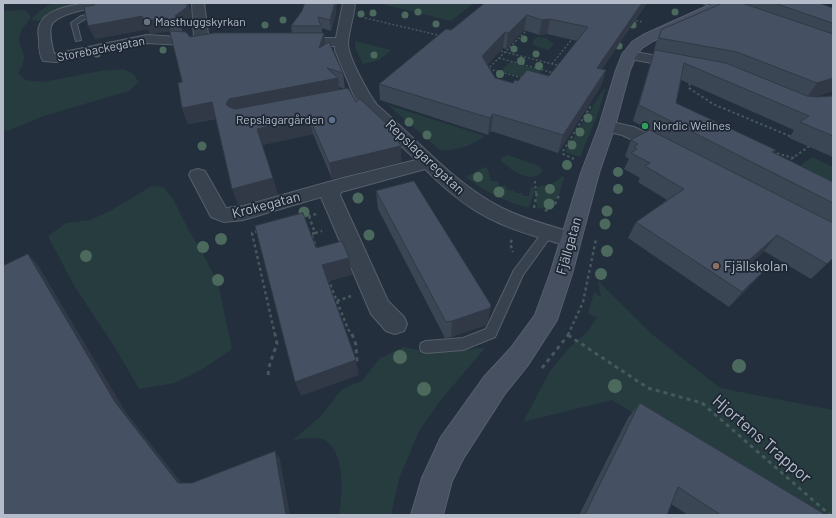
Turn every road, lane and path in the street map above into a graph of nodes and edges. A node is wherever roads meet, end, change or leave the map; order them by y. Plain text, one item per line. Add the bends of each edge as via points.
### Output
1 (198, 3) edge
2 (349, 3) edge
3 (705, 3) edge
4 (96, 7) edge
5 (725, 7) edge
6 (363, 18) dead end
7 (626, 19) edge
8 (641, 22) dead end
9 (527, 29) edge
10 (575, 36) edge
11 (445, 37) edge
12 (513, 37) edge
13 (519, 38) junction
14 (78, 40) dead end
15 (201, 42) junction
16 (217, 42) edge
17 (279, 42) edge
18 (341, 42) junction
19 (492, 49) edge
20 (505, 52) junction
21 (629, 54) junction
22 (499, 58) junction
23 (552, 64) junction
24 (489, 68) junction
25 (560, 70) edge
26 (483, 74) edge
27 (694, 74) joint
28 (528, 77) edge
29 (553, 78) edge
30 (593, 102) edge
31 (607, 126) junction
32 (797, 139) dead end
33 (804, 142) edge
34 (814, 143) edge
35 (810, 145) junction
36 (770, 152) edge
37 (679, 156) edge
38 (794, 158) junction
39 (428, 163) junction
40 (572, 164) dead end
41 (782, 166) edge
42 (198, 175) dead end
43 (535, 181) dead end
44 (333, 188) junction
45 (561, 193) dead end
46 (336, 208) junction
47 (533, 211) dead end
48 (541, 212) dead end
49 (295, 220) edge
50 (259, 231) edge
51 (315, 233) dead end
52 (560, 236) junction
53 (320, 256) edge
54 (325, 271) edge
55 (587, 281) dead end
56 (395, 324) dead end
57 (568, 335) junction
58 (426, 347) dead end
59 (357, 364) dead end
60 (538, 373) dead end
61 (268, 374) dead end
62 (427, 515) edge
63 (830, 515) edge

1 - 15 street
2 - 18 street
3 - 5 lane
4 - 14 lane via 97,15 74,23
4 - 15 street, Storebackegatan via 64,12 46,24 48,58 147,39
5 - 21 street, Fjällgatan via 648,38
6 - 11 path
7 - 8 path
9 - 13 path
10 - 23 path
12 - 13 path
13 - 20 path
15 - 16 street, Storebackegatan
17 - 18 street
18 - 39 street, Repslagaregatan via 355,97 385,120
19 - 20 path
20 - 22 path
20 - 23 path
21 - 27 street
21 - 31 street, Fjällgatan
22 - 24 path
22 - 29 path via 557,74
23 - 25 path via 563,66
24 - 26 path
24 - 28 path via 523,78
27 - 32 path via 689,88 694,93 734,114
30 - 40 path via 563,151 563,154 574,158
31 - 37 street via 638,134
31 - 52 street, Fjällgatan via 590,173
33 - 35 path
34 - 35 path
35 - 38 path
36 - 38 path
38 - 41 path
39 - 44 street, Krokegatan
39 - 52 street, Repslagaregatan via 466,196 493,213
42 - 44 street, Krokegatan via 218,212 224,215 242,213
43 - 47 path via 537,190
44 - 46 street via 330,195
45 - 48 path via 553,207
46 - 49 path
46 - 56 street via 380,307
50 - 61 path via 252,233 277,344 268,367
51 - 53 path via 311,234
52 - 58 lane via 518,273 491,333 462,344
52 - 62 street, Fjällgatan via 561,274 545,320 494,386 452,448 437,478
54 - 59 path via 348,329 357,343
55 - 57 path via 583,302
57 - 60 path
57 - 63 path, Hjortens Trappor via 648,388 702,403

